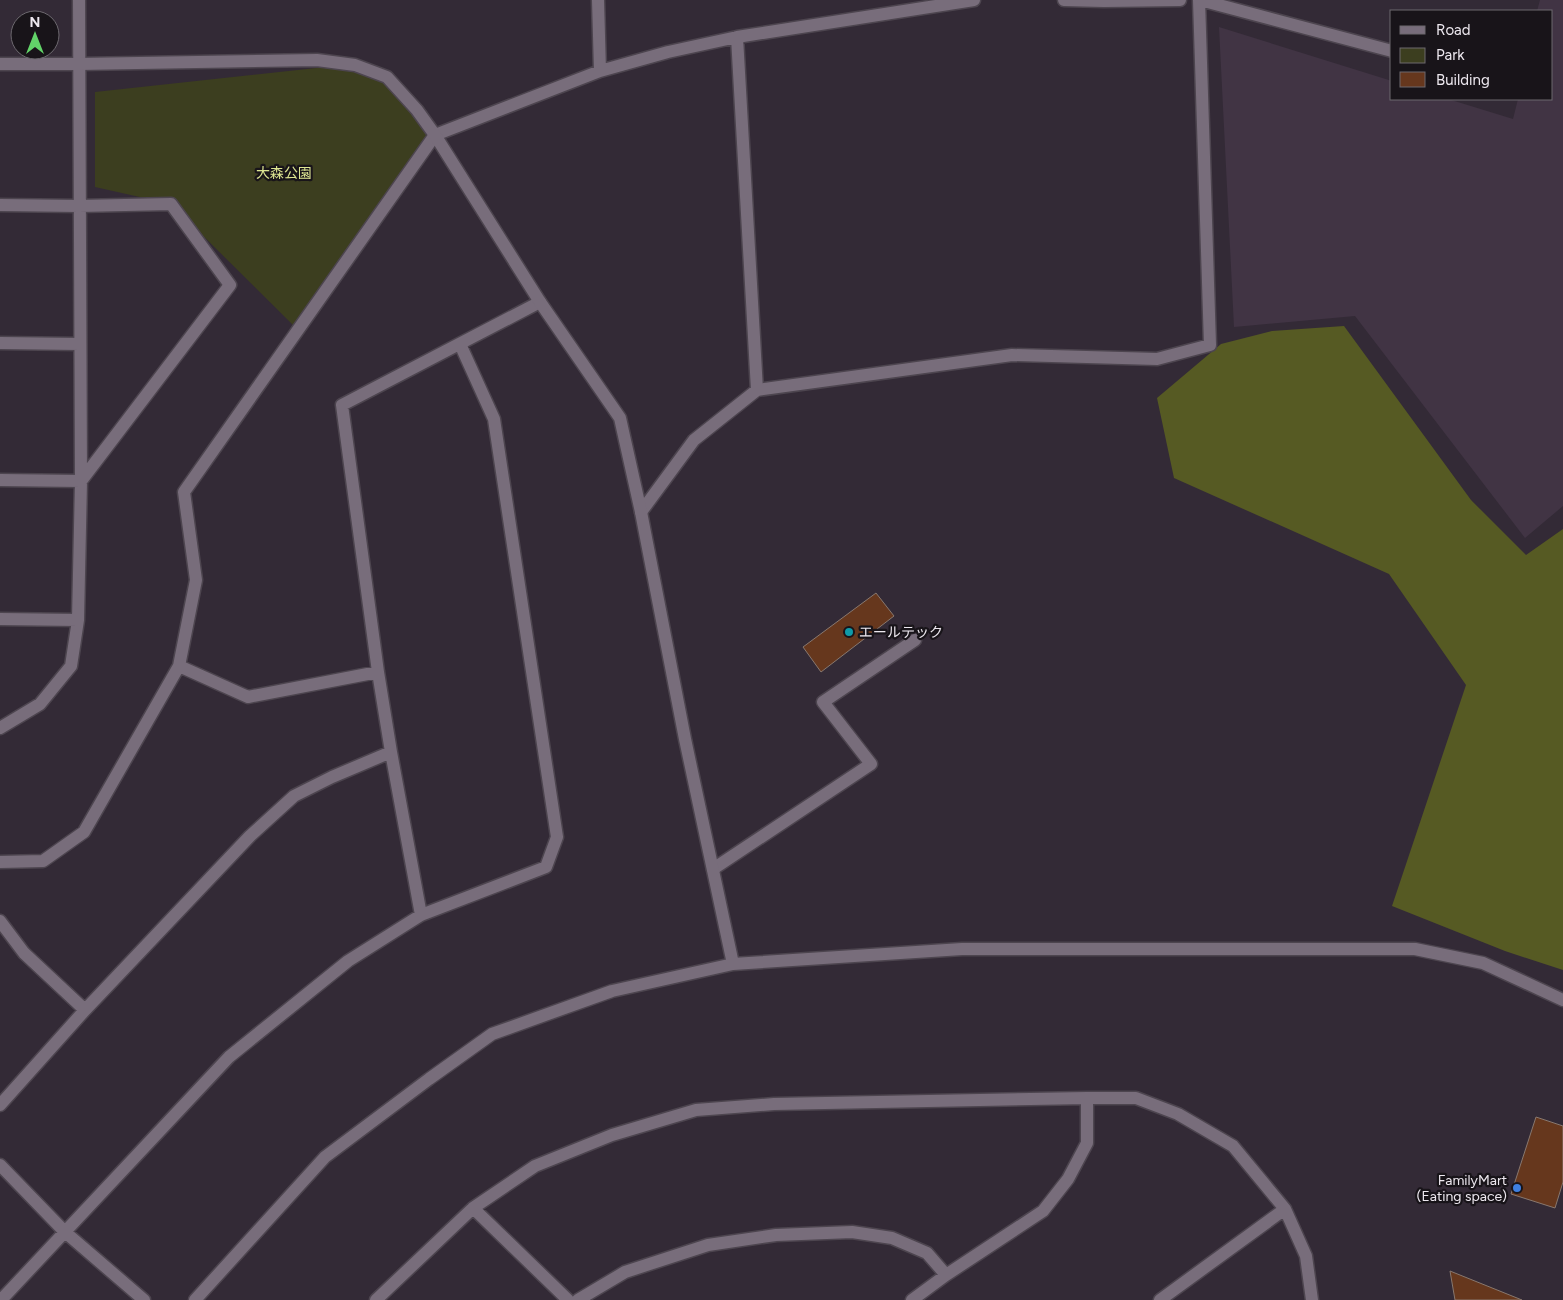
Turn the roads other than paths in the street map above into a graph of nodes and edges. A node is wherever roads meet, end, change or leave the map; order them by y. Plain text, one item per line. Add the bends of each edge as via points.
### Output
1 (79, 0) edge
2 (598, 0) edge
3 (974, 0) edge
4 (1064, 0) edge
5 (1180, 0) edge
6 (1200, 0) edge
7 (1104, 1) edge
8 (737, 37) junction
9 (1390, 50) edge
10 (0, 64) edge
11 (79, 64) junction
12 (600, 72) junction
13 (435, 134) junction
14 (0, 205) edge
15 (79, 206) junction
16 (540, 302) junction
17 (0, 343) edge
18 (80, 344) junction
19 (460, 344) junction
20 (757, 390) junction
21 (0, 480) edge
22 (80, 481) junction
23 (641, 512) junction
24 (0, 619) edge
25 (78, 620) junction
26 (915, 640) dead end
27 (179, 666) junction
28 (378, 672) junction
29 (0, 728) edge
30 (391, 752) junction
31 (0, 862) edge
32 (713, 869) junction
33 (421, 915) junction
34 (0, 921) edge
35 (732, 964) junction
36 (1563, 1000) edge
37 (85, 1010) junction
38 (1087, 1098) junction
39 (0, 1105) edge
40 (0, 1165) edge
41 (473, 1208) junction
42 (1285, 1209) junction
43 (65, 1232) junction
44 (946, 1275) junction
45 (1, 1300) edge
46 (144, 1300) edge
47 (194, 1300) edge
48 (376, 1300) edge
49 (568, 1300) edge
50 (578, 1300) edge
51 (912, 1300) edge
52 (1160, 1300) edge
53 (1312, 1300) edge

1 - 11 street
2 - 12 street
3 - 8 street
4 - 7 street
5 - 7 street
6 - 9 street
6 - 20 street via 1210,345 1158,359 1012,354
8 - 12 street via 668,52
8 - 20 street
10 - 11 street
11 - 13 street via 317,60 355,64 387,76
11 - 15 street
12 - 13 street
13 - 16 street
13 - 27 street via 184,492 196,580
14 - 15 street
15 - 18 street
15 - 22 street via 171,204 230,285
16 - 19 street
16 - 23 street via 620,418
17 - 18 street
18 - 22 street
19 - 28 street via 342,405
19 - 33 street via 494,418 557,837 546,867
20 - 23 street via 694,440
21 - 22 street
22 - 25 street
23 - 32 street via 684,739
24 - 25 street
25 - 29 street via 71,666 40,704
26 - 32 street via 823,702 871,764
27 - 28 street via 248,697
27 - 31 street via 84,832 43,861
28 - 30 street
30 - 33 street
30 - 37 street via 294,796 250,836
32 - 35 street
33 - 43 street via 348,961 229,1057
34 - 37 street via 24,952
35 - 36 street via 962,949 1415,949 1483,963
35 - 47 street via 612,991 492,1034 325,1157
37 - 39 street
38 - 41 street via 774,1104 696,1110 612,1135 535,1166
38 - 42 street via 1136,1098 1200,1126 1233,1146
38 - 44 street via 1086,1143 1068,1180 1043,1211
40 - 43 street
41 - 48 street
41 - 49 street
42 - 52 street
42 - 53 street via 1306,1256
43 - 45 street
43 - 46 street
44 - 50 street via 927,1253 892,1238 852,1232 776,1235 708,1245 634,1269
44 - 51 street

